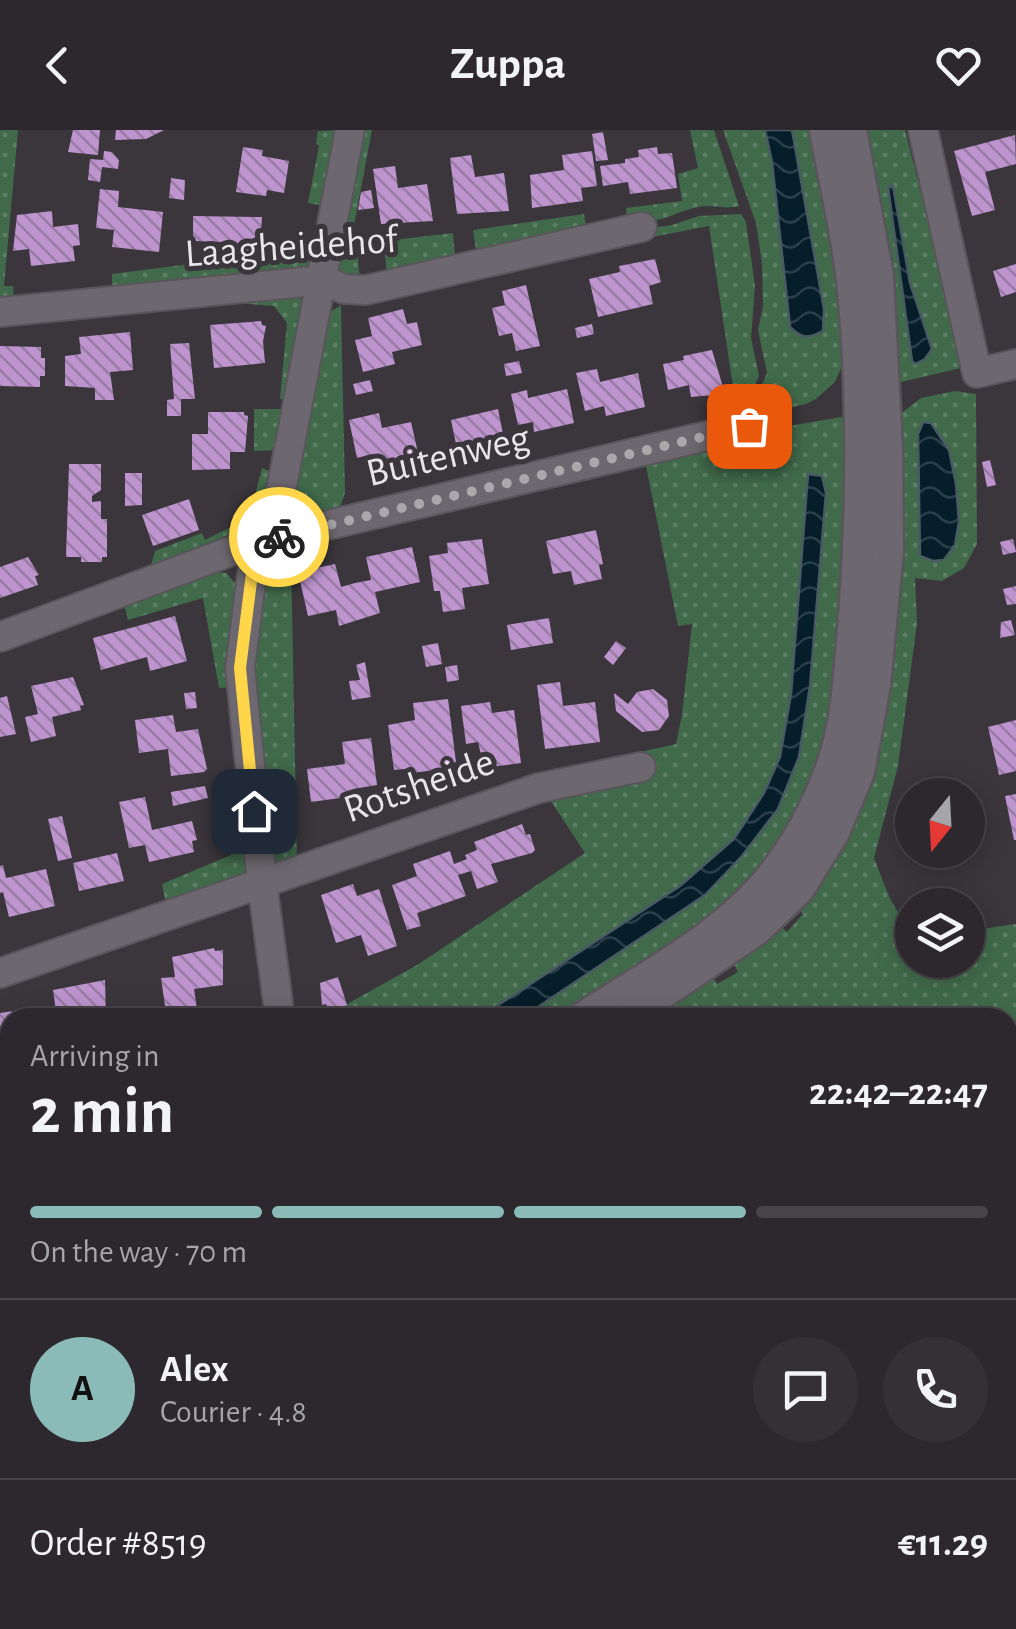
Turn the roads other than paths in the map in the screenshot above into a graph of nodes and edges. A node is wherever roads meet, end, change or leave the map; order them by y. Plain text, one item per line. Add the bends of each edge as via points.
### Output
1 (350, 130) edge
2 (826, 130) edge
3 (851, 130) edge
4 (923, 130) edge
5 (642, 227) dead end
6 (324, 280) junction
7 (0, 312) edge
8 (1016, 364) edge
9 (749, 426) dead end
10 (264, 540) junction
11 (0, 636) edge
12 (641, 767) dead end
13 (262, 882) junction
14 (0, 973) edge
15 (279, 1008) edge
16 (597, 1008) edge
17 (641, 1008) edge

1 - 6 street
2 - 16 street via 852,279 860,451 859,550 834,762 809,821 740,911
3 - 17 street via 878,276 887,450 888,551 859,772 834,832 799,889 757,930
4 - 8 street via 977,373
5 - 6 street, Laagheidehof via 366,290 344,290
6 - 7 street, Laagheidehof
6 - 10 street
9 - 10 street, Buitenweg
10 - 11 street, Buitenweg
10 - 13 street via 240,668
12 - 13 street, Rotsheide via 539,788
13 - 14 street, Rotsheide
13 - 15 street

